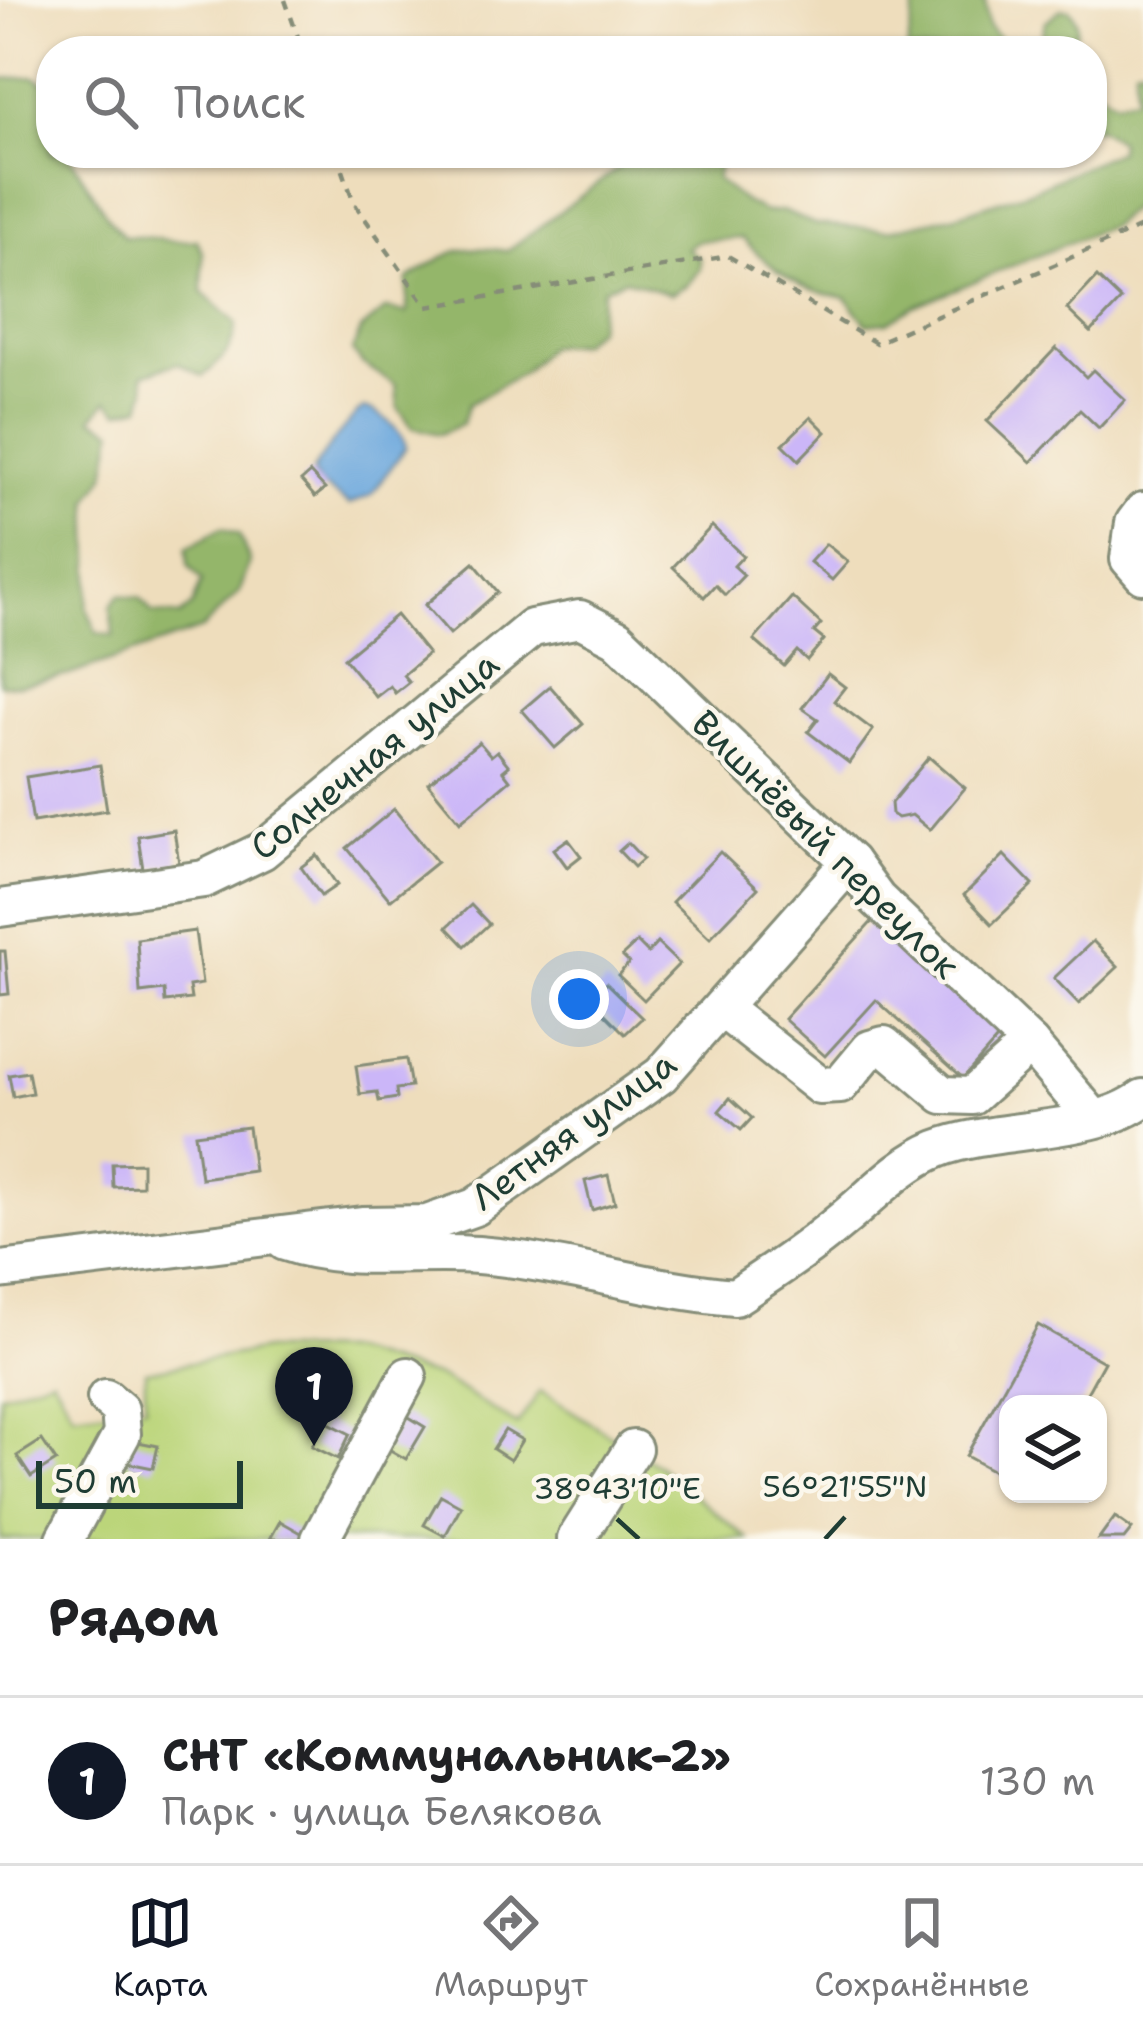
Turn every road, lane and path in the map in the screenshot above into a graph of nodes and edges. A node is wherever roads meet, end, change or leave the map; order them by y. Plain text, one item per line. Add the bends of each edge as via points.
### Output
1 (285, 0) edge
2 (297, 36) edge
3 (342, 168) edge
4 (1143, 226) edge
5 (1143, 511) edge
6 (1143, 575) edge
7 (532, 628) joint
8 (850, 862) junction
9 (0, 908) edge
10 (721, 1008) junction
11 (1030, 1044) junction
12 (1143, 1098) edge
13 (1094, 1119) junction
14 (265, 1236) junction
15 (0, 1270) edge
16 (408, 1376) dead end
17 (106, 1398) dead end
18 (633, 1449) dead end
19 (65, 1539) edge
20 (320, 1539) edge
21 (576, 1539) edge

1 - 2 path
3 - 4 path via 354,203 427,307 728,256 876,343
5 - 6 street via 1129,559
7 - 8 street, Вишнёвый переулок via 580,619 617,638
7 - 9 street, Солнечная улица via 262,851 203,879
8 - 10 street, Летняя улица
8 - 11 street, Вишнёвый переулок via 877,899
10 - 11 street via 820,1086 840,1084 870,1049 884,1045 943,1095 972,1096
10 - 14 street, Летняя улица via 661,1075 475,1207 428,1224
11 - 13 street, Вишнёвый переулок
12 - 13 street
13 - 14 street via 936,1150 735,1297 478,1255 317,1253
14 - 15 street, Летняя улица
16 - 20 street
17 - 19 street via 120,1410 122,1434
18 - 21 street

